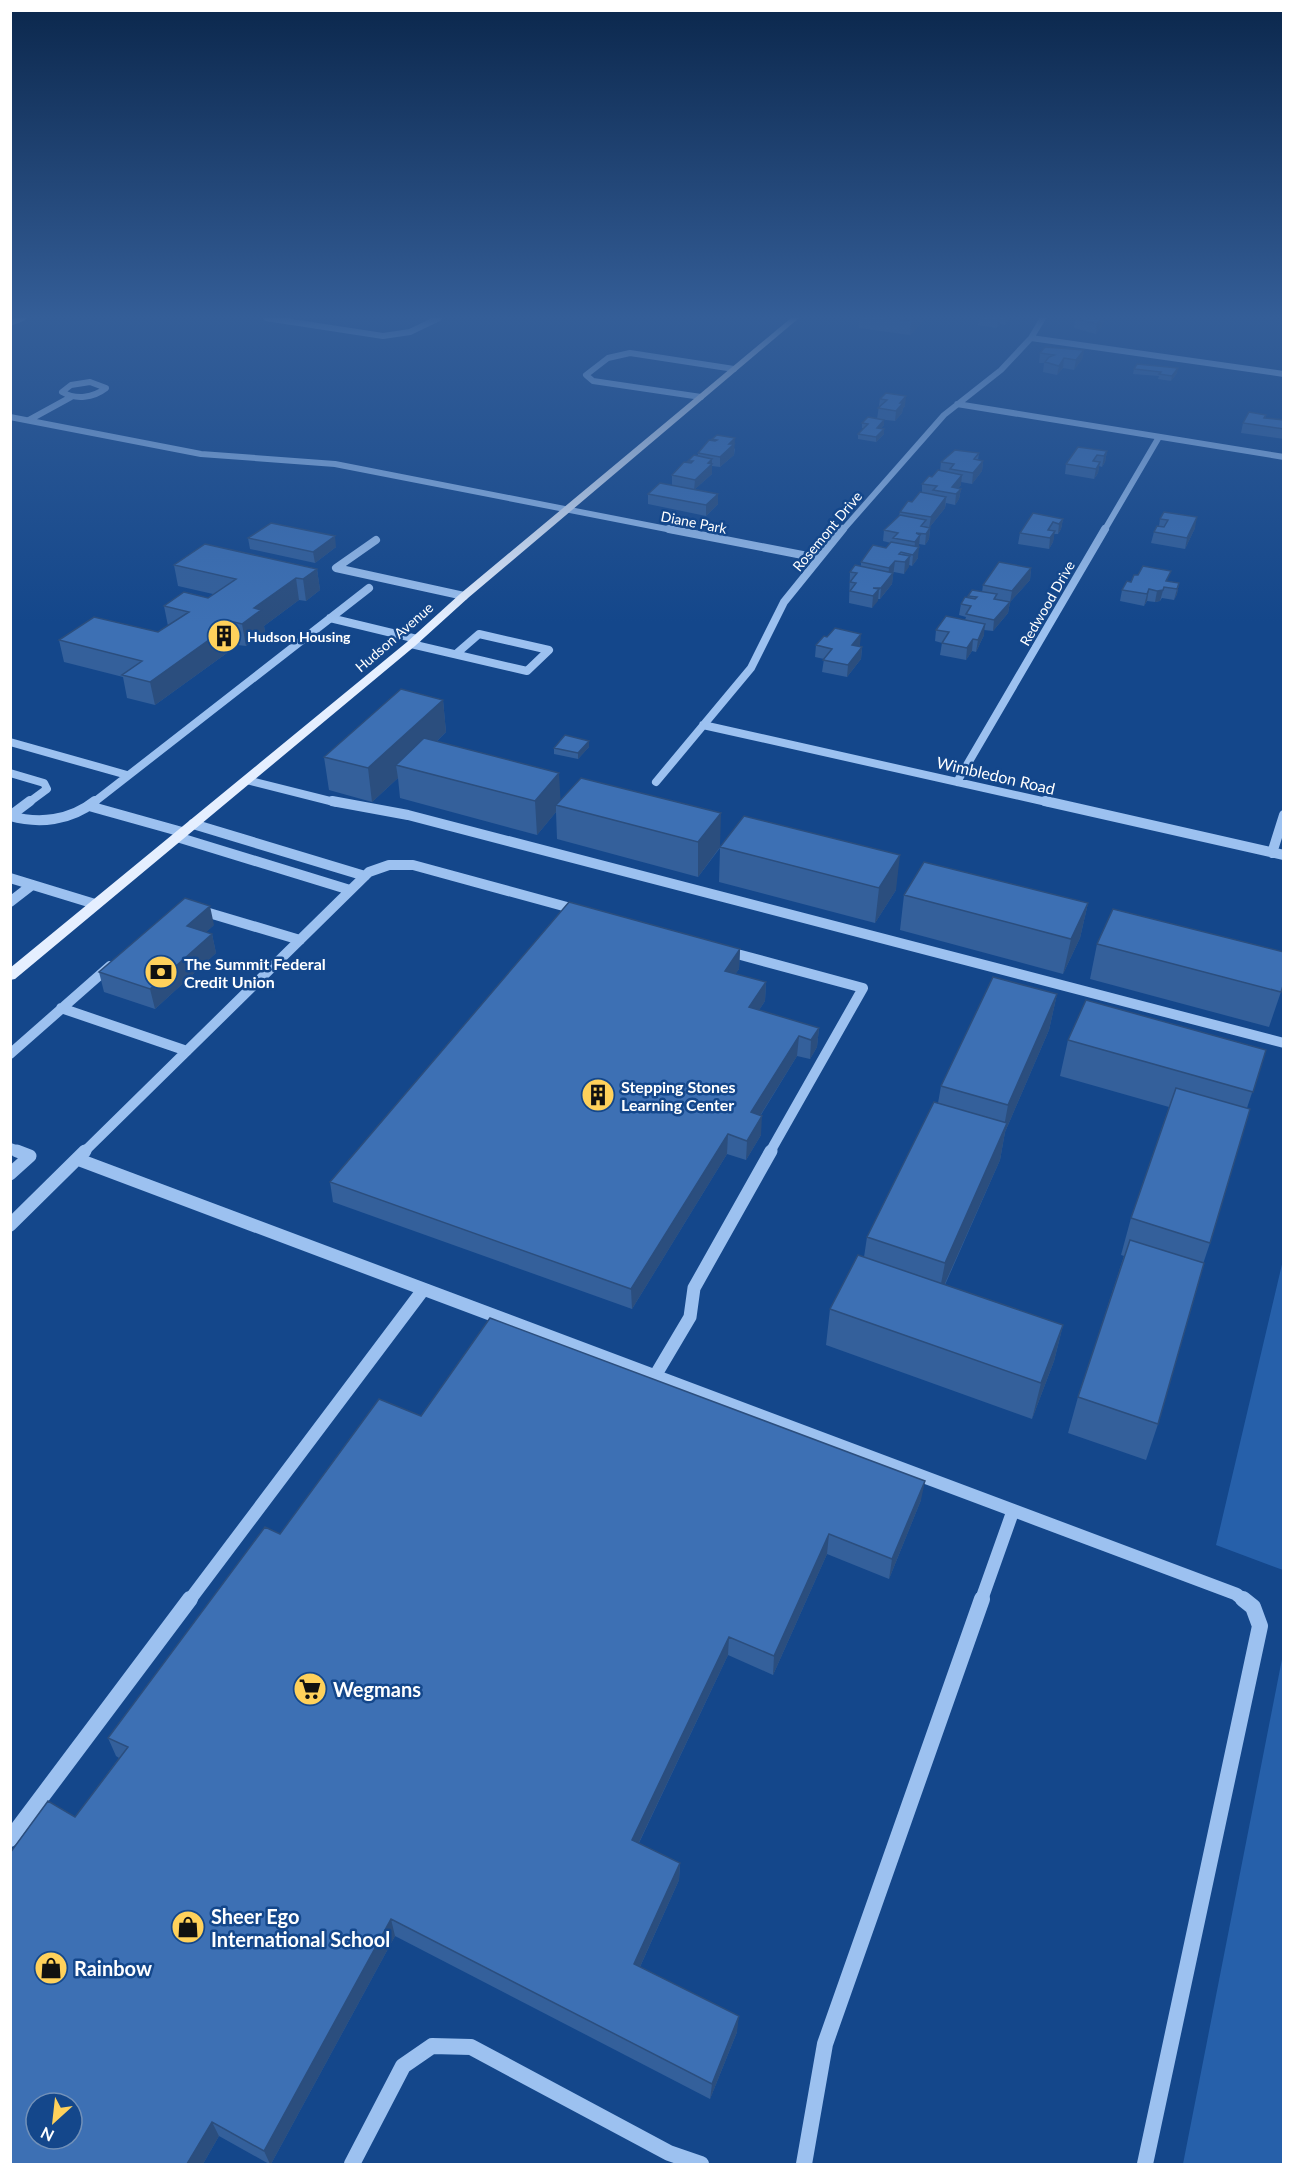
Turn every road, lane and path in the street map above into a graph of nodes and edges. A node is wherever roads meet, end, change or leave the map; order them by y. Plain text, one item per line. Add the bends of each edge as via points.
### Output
1 (26, 420) edge
2 (29, 420) joint
3 (673, 420) edge
4 (940, 420) edge
5 (1051, 420) edge
6 (1158, 437) junction
7 (1284, 457) edge
8 (566, 510) junction
9 (375, 540) dead end
10 (818, 558) junction
11 (369, 588) dead end
12 (465, 596) junction
13 (330, 618) junction
14 (414, 641) junction
15 (456, 654) junction
16 (703, 725) junction
17 (10, 742) edge
18 (10, 773) edge
19 (127, 776) junction
20 (248, 780) junction
21 (656, 782) dead end
22 (957, 782) junction
23 (89, 806) junction
24 (1284, 815) edge
25 (10, 816) edge
26 (193, 824) junction
27 (179, 835) junction
28 (1272, 853) junction
29 (1284, 855) edge
30 (365, 876) junction
31 (10, 878) edge
32 (32, 885) junction
33 (350, 890) junction
34 (10, 902) edge
35 (95, 904) junction
36 (186, 906) edge
37 (584, 911) edge
38 (300, 940) junction
39 (717, 948) edge
40 (122, 955) edge
41 (10, 976) edge
42 (61, 1008) junction
43 (1284, 1042) edge
44 (187, 1052) junction
45 (10, 1054) edge
46 (10, 1148) edge
47 (77, 1160) junction
48 (10, 1174) edge
49 (10, 1225) edge
50 (423, 1290) junction
51 (654, 1376) junction
52 (1013, 1511) junction
53 (10, 1839) edge
54 (352, 2164) edge
55 (702, 2164) edge
56 (804, 2164) edge
57 (1145, 2164) edge

1 - 2 street, Diane Park
2 - 8 street, Diane Park via 201,454 335,464
3 - 8 main road, Hudson Avenue
4 - 10 street, Rosemont Drive
5 - 6 street
6 - 7 street
6 - 22 street, Redwood Drive
8 - 10 street, Diane Park
8 - 12 main road, Hudson Avenue
9 - 12 street via 336,568
10 - 16 street, Rosemont Drive via 784,602 751,668
11 - 13 street
12 - 14 main road, Hudson Avenue
13 - 14 street
13 - 19 street
14 - 15 street
14 - 20 main road, Hudson Avenue
15 - 15 street via 527,671 549,650 479,634
16 - 21 street, Rosemont Drive
16 - 22 street, Wimbledon Road
17 - 19 street
18 - 25 street via 44,783 48,789
19 - 23 street
20 - 26 main road, Hudson Avenue
20 - 43 street via 354,807 408,815
22 - 28 street, Wimbledon Road
23 - 25 street via 43,822
23 - 27 street
24 - 28 street
26 - 27 main road, Hudson Avenue
26 - 30 street
27 - 33 street
27 - 35 main road, Hudson Avenue
28 - 29 street, Wimbledon Road
30 - 33 street
30 - 37 street via 389,865 413,865
31 - 32 street
32 - 34 street
32 - 35 street
33 - 38 street
35 - 41 main road, Hudson Avenue
36 - 38 street
38 - 44 street
39 - 51 street via 863,988 694,1288 690,1317
40 - 42 street
42 - 44 street
42 - 45 street
44 - 47 street
46 - 48 street via 30,1156
47 - 49 street
47 - 50 street
50 - 51 street
50 - 53 street
51 - 52 street
52 - 56 street via 825,2044
52 - 57 street via 1236,1594 1253,1607 1260,1626
54 - 55 street via 403,2066 432,2046 471,2048 669,2153

